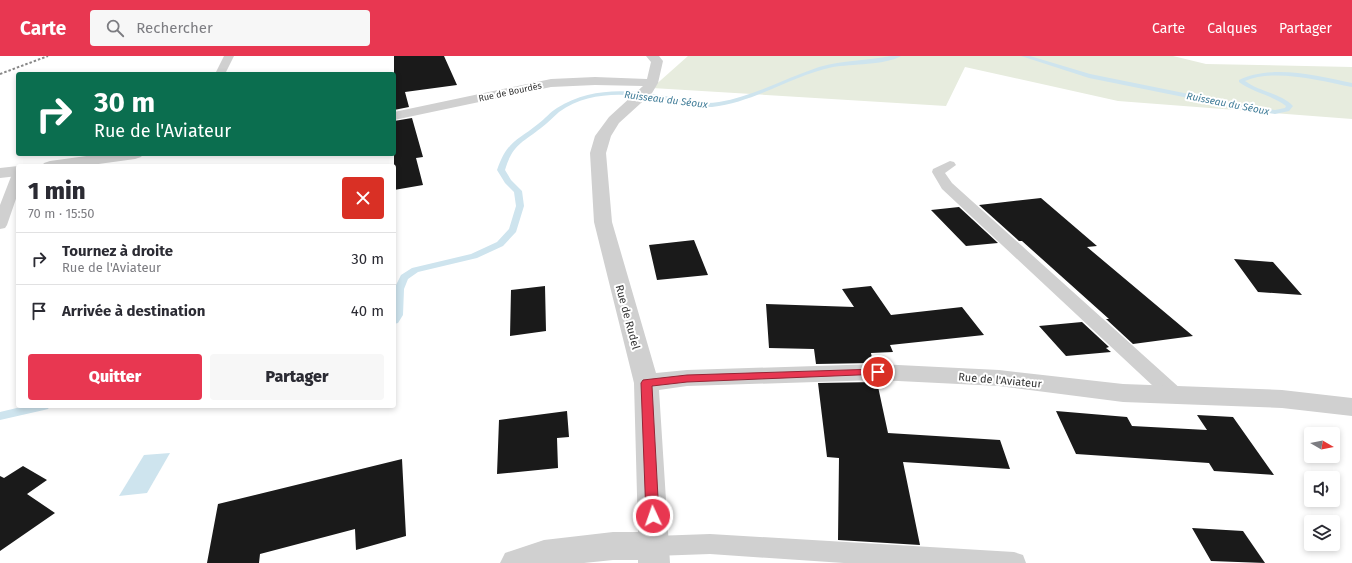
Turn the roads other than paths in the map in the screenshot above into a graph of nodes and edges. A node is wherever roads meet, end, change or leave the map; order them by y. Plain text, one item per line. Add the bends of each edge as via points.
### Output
1 (229, 56) edge
2 (652, 56) edge
3 (221, 72) edge
4 (646, 91) junction
5 (396, 116) edge
6 (121, 156) edge
7 (64, 164) edge
8 (950, 165) dead end
9 (16, 171) edge
10 (0, 173) edge
11 (16, 180) edge
12 (0, 225) edge
13 (646, 383) junction
14 (1175, 395) junction
15 (1352, 407) edge
16 (654, 554) edge
17 (516, 563) edge
18 (1014, 563) edge

1 - 3 lane
2 - 4 street via 657,61
4 - 5 street, Rue de Bourdès via 590,82 540,85
4 - 13 street, Rue de Rudel via 614,120 603,136 598,153 603,222
6 - 7 street
8 - 14 lane via 938,172 947,186
9 - 10 street
11 - 12 lane
13 - 14 street, Rue de l'Aviateur via 687,378 878,372 999,378 1123,393
13 - 16 street, Rue de Rudel
14 - 15 street, Rue de l'Aviateur via 1282,399
16 - 17 street via 613,546 544,554
16 - 18 lane via 710,544

